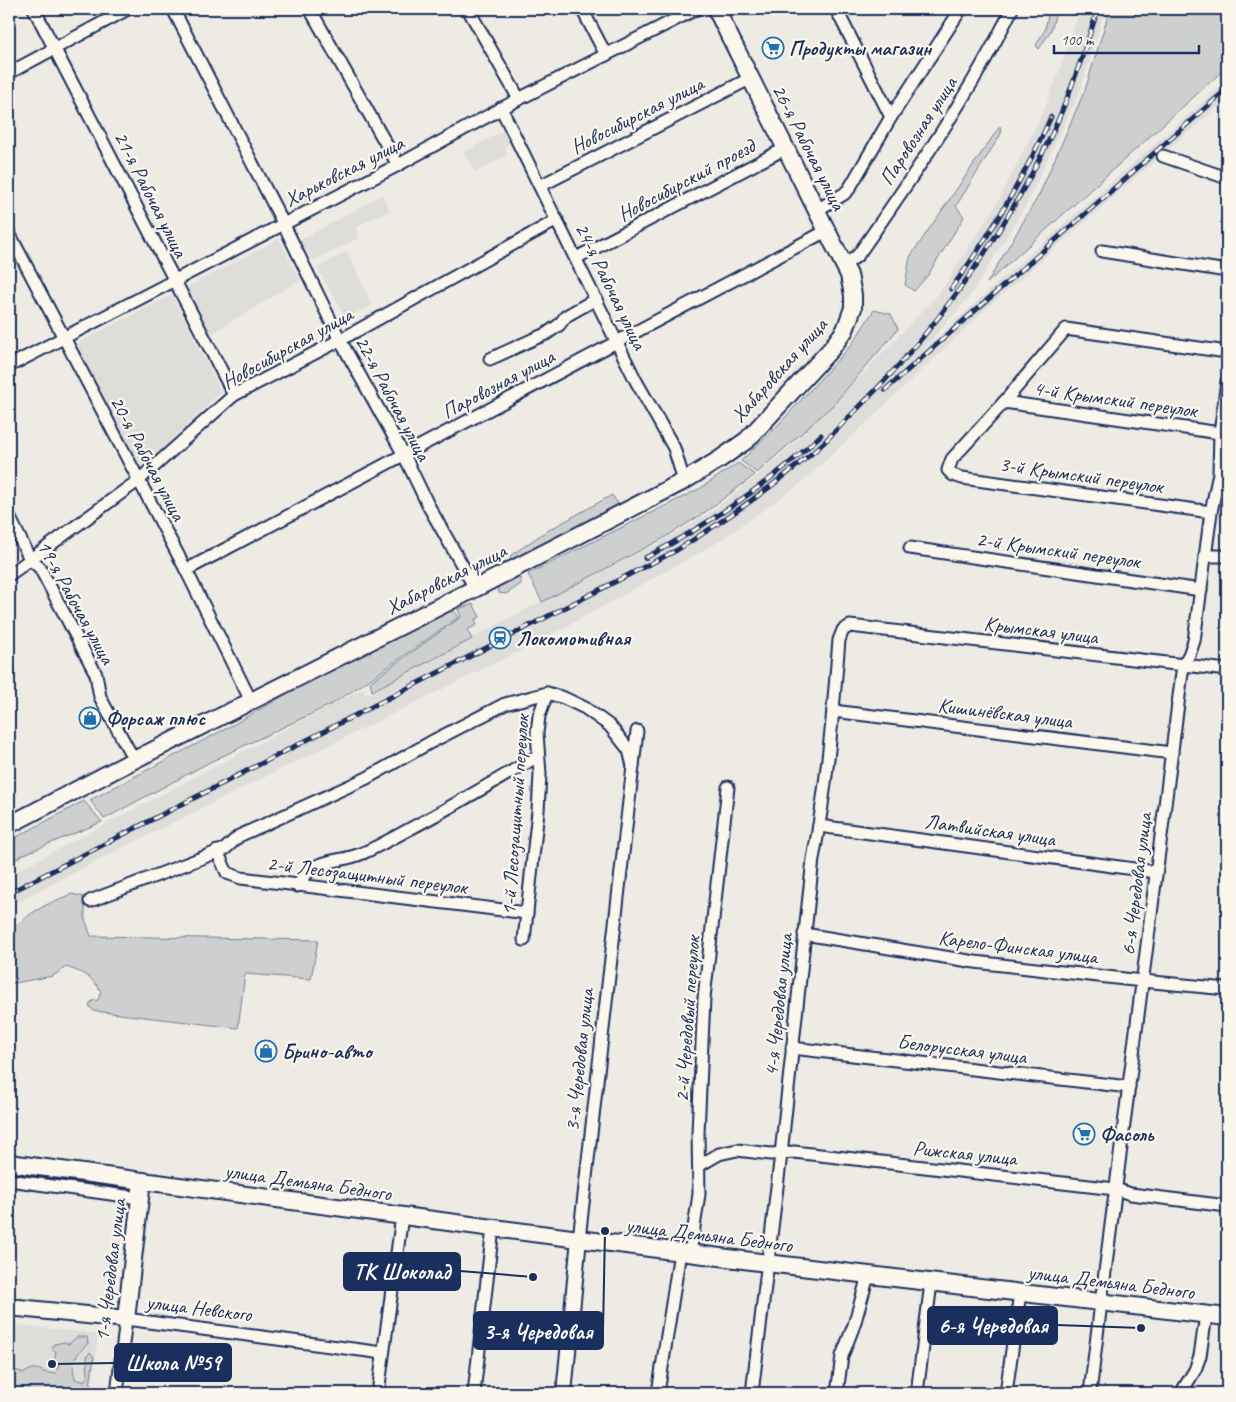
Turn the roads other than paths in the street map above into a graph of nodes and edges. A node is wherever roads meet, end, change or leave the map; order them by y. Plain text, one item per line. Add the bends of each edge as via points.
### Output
1 (34, 9) edge
2 (128, 9) edge
3 (173, 9) edge
4 (310, 9) edge
5 (468, 9) edge
6 (582, 9) edge
7 (696, 9) edge
8 (716, 9) edge
9 (836, 9) edge
10 (961, 9) edge
11 (1012, 9) edge
12 (56, 48) junction
13 (606, 54) junction
14 (9, 73) edge
15 (751, 78) junction
16 (519, 99) junction
17 (501, 108) junction
18 (891, 117) junction
19 (786, 148) junction
20 (1163, 156) dead end
21 (398, 165) junction
22 (1227, 178) edge
23 (540, 186) junction
24 (817, 210) junction
25 (557, 220) junction
26 (283, 223) junction
27 (828, 230) junction
28 (9, 233) edge
29 (1102, 251) dead end
30 (576, 258) junction
31 (845, 266) junction
32 (1227, 271) edge
33 (174, 280) junction
34 (596, 298) junction
35 (853, 308) joint
36 (64, 338) junction
37 (340, 340) junction
38 (618, 342) junction
39 (1227, 352) edge
40 (490, 359) dead end
41 (9, 366) edge
42 (1227, 381) edge
43 (234, 395) junction
44 (1004, 402) junction
45 (1220, 433) junction
46 (1224, 448) edge
47 (404, 454) junction
48 (139, 480) junction
49 (684, 481) junction
50 (1211, 512) junction
51 (9, 516) edge
52 (910, 548) dead end
53 (1205, 556) junction
54 (1227, 556) edge
55 (30, 559) junction
56 (186, 570) junction
57 (9, 575) edge
58 (475, 588) junction
59 (1200, 590) junction
60 (850, 626) joint
61 (1183, 665) junction
62 (1227, 670) edge
63 (547, 694) junction
64 (252, 701) junction
65 (833, 711) junction
66 (637, 731) dead end
67 (1172, 753) junction
68 (538, 756) junction
69 (134, 760) junction
70 (633, 766) junction
71 (728, 787) dead end
72 (9, 825) edge
73 (819, 826) junction
74 (217, 851) junction
75 (1156, 872) junction
76 (298, 886) junction
77 (90, 901) dead end
78 (527, 913) junction
79 (804, 934) junction
80 (524, 940) dead end
81 (1142, 981) junction
82 (1227, 989) edge
83 (792, 1048) junction
84 (1129, 1087) junction
85 (781, 1154) junction
86 (9, 1163) edge
87 (700, 1165) junction
88 (9, 1180) edge
89 (141, 1189) junction
90 (1115, 1189) junction
91 (1227, 1206) edge
92 (402, 1216) junction
93 (493, 1228) junction
94 (579, 1240) junction
95 (685, 1253) junction
96 (767, 1264) junction
97 (868, 1276) junction
98 (930, 1283) junction
99 (1020, 1293) junction
100 (1101, 1303) junction
101 (9, 1307) edge
102 (1206, 1315) junction
103 (1227, 1317) edge
104 (126, 1320) junction
105 (383, 1353) junction
106 (117, 1393) edge
107 (378, 1393) edge
108 (474, 1393) edge
109 (564, 1393) edge
110 (658, 1393) edge
111 (752, 1393) edge
112 (837, 1393) edge
113 (917, 1393) edge
114 (1006, 1393) edge
115 (1090, 1393) edge
116 (1181, 1393) edge

1 - 12 street, 21-я Рабочая улица
2 - 12 street
3 - 26 street, 22-я Рабочая улица
4 - 21 street
5 - 16 street
6 - 13 street
7 - 13 street, Харьковская улица
8 - 15 main road, 26-я Рабочая улица
9 - 18 street
10 - 18 street
11 - 31 street, Паровозная улица via 941,134 858,255
12 - 14 street
12 - 33 street, 21-я Рабочая улица
13 - 16 street, Харьковская улица
15 - 19 main road, 26-я Рабочая улица
15 - 23 street, Новосибирская улица
16 - 17 street, Харьковская улица
17 - 21 street, Харьковская улица
17 - 23 street, 24-я Рабочая улица
18 - 24 street via 849,189
19 - 24 main road, 26-я Рабочая улица
19 - 30 street, Новосибирский проезд
20 - 22 street
21 - 26 street, Харьковская улица
23 - 25 street, 24-я Рабочая улица
24 - 27 main road, 26-я Рабочая улица
25 - 30 street, 24-я Рабочая улица
25 - 37 street, Новосибирская улица
26 - 33 street, Харьковская улица
26 - 37 street, 22-я Рабочая улица
27 - 31 main road, 26-я Рабочая улица
27 - 38 street, Паровозная улица
28 - 36 street, 20-я Рабочая улица
29 - 32 street
30 - 34 street, 24-я Рабочая улица
31 - 35 main road, 26-я Рабочая улица via 852,285
33 - 36 street, Харьковская улица
33 - 43 street, 21-я Рабочая улица
34 - 38 street, 24-я Рабочая улица
34 - 40 street via 566,316 546,334
35 - 49 main road, Хабаровская улица via 831,349 747,440
36 - 41 street, Харьковская улица
36 - 48 street, 20-я Рабочая улица
37 - 43 street, Новосибирская улица
37 - 47 street, 22-я Рабочая улица
38 - 47 street, Паровозная улица
38 - 49 street, 24-я Рабочая улица via 674,448
39 - 44 street via 1066,329
42 - 45 street, 6-я Чередовая улица
43 - 48 street, Новосибирская улица
44 - 45 street, 4-й Крымский переулок
44 - 50 street, 3-й Крымский переулок via 952,459 948,470 952,475
45 - 46 street, 6-я Чередовая улица
46 - 50 street, 6-я Чередовая улица
47 - 56 street, Паровозная улица
47 - 58 street, 22-я Рабочая улица via 428,505
48 - 55 street, Новосибирская улица
48 - 56 street, 20-я Рабочая улица
49 - 58 main road, Хабаровская улица
50 - 53 street, 6-я Чередовая улица
51 - 55 street, 19-я Рабочая улица
52 - 59 street, 2-й Крымский переулок
53 - 54 street
53 - 59 street, 6-я Чередовая улица
55 - 57 street, Новосибирская улица
55 - 69 street, 19-я Рабочая улица via 40,568 96,674 100,697
56 - 64 street, 20-я Рабочая улица
58 - 64 main road, Хабаровская улица
59 - 61 street, 6-я Чередовая улица via 1194,641
60 - 61 street, Крымская улица
60 - 65 street, 4-я Чередовая улица via 842,630 839,640
61 - 62 street, Крымская улица
61 - 67 street, 6-я Чередовая улица
63 - 68 street, 1-й Лесозащитный переулок via 539,716
63 - 70 street via 585,708 610,726 629,750
63 - 74 street via 505,704 367,778 239,836 225,849
64 - 69 main road, Хабаровская улица
65 - 67 street, Кишинёвская улица
65 - 73 street, 4-я Чередовая улица
66 - 70 street, 3-я Чередовая улица
67 - 75 street, 6-я Чередовая улица
68 - 76 street via 362,854 311,868
68 - 78 street, 1-й Лесозащитный переулок via 538,811
69 - 72 main road, Хабаровская улица
70 - 94 street, 3-я Чередовая улица
71 - 87 street, 2-й Чередовый переулок via 704,998 698,1133
73 - 75 street, Латвийская улица
73 - 79 street, 4-я Чередовая улица
74 - 76 street, 2-й Лесозащитный переулок via 227,873 240,878
74 - 77 street
75 - 81 street, 6-я Чередовая улица
76 - 78 street, 2-й Лесозащитный переулок
78 - 80 street, 1-й Лесозащитный переулок
79 - 81 street, Карело-Финская улица via 975,962
79 - 83 street, 4-я Чередовая улица
81 - 82 street, Карело-Финская улица
81 - 84 street, 6-я Чередовая улица
83 - 84 street, Белорусская улица
83 - 85 street, 4-я Чередовая улица
84 - 90 street, 6-я Чередовая улица
85 - 87 street, Рижская улица via 737,1150 718,1154
85 - 90 street, Рижская улица
85 - 96 street, 4-я Чередовая улица
86 - 89 main road, улица Демьяна Бедного
87 - 95 street, 2-й Чередовый переулок via 699,1194
88 - 89 street, улица Демьяна Бедного
89 - 92 main road, улица Демьяна Бедного
89 - 104 main road, 1-я Чередовая улица
90 - 91 street, Рижская улица via 1131,1194
90 - 100 street, 6-я Чередовая улица
92 - 93 main road, улица Демьяна Бедного
92 - 105 street
93 - 94 main road, улица Демьяна Бедного
93 - 108 street
94 - 95 main road, улица Демьяна Бедного
94 - 109 street, 3-я Чередовая улица
95 - 96 main road, улица Демьяна Бедного
95 - 110 street, 2-й Чередовый переулок
96 - 97 main road, улица Демьяна Бедного
96 - 111 street, 4-я Чередовая улица
97 - 98 main road, улица Демьяна Бедного
97 - 112 street via 842,1356
98 - 99 main road, улица Демьяна Бедного
98 - 113 street
99 - 100 main road, улица Демьяна Бедного
99 - 114 street
100 - 102 main road, улица Демьяна Бедного
100 - 115 street, 6-я Чередовая улица
101 - 104 main road, улица Невского
102 - 103 main road, улица Демьяна Бедного
102 - 116 street via 1200,1356
104 - 105 street, улица Невского
104 - 106 street, 1-я Чередовая улица
105 - 107 street

